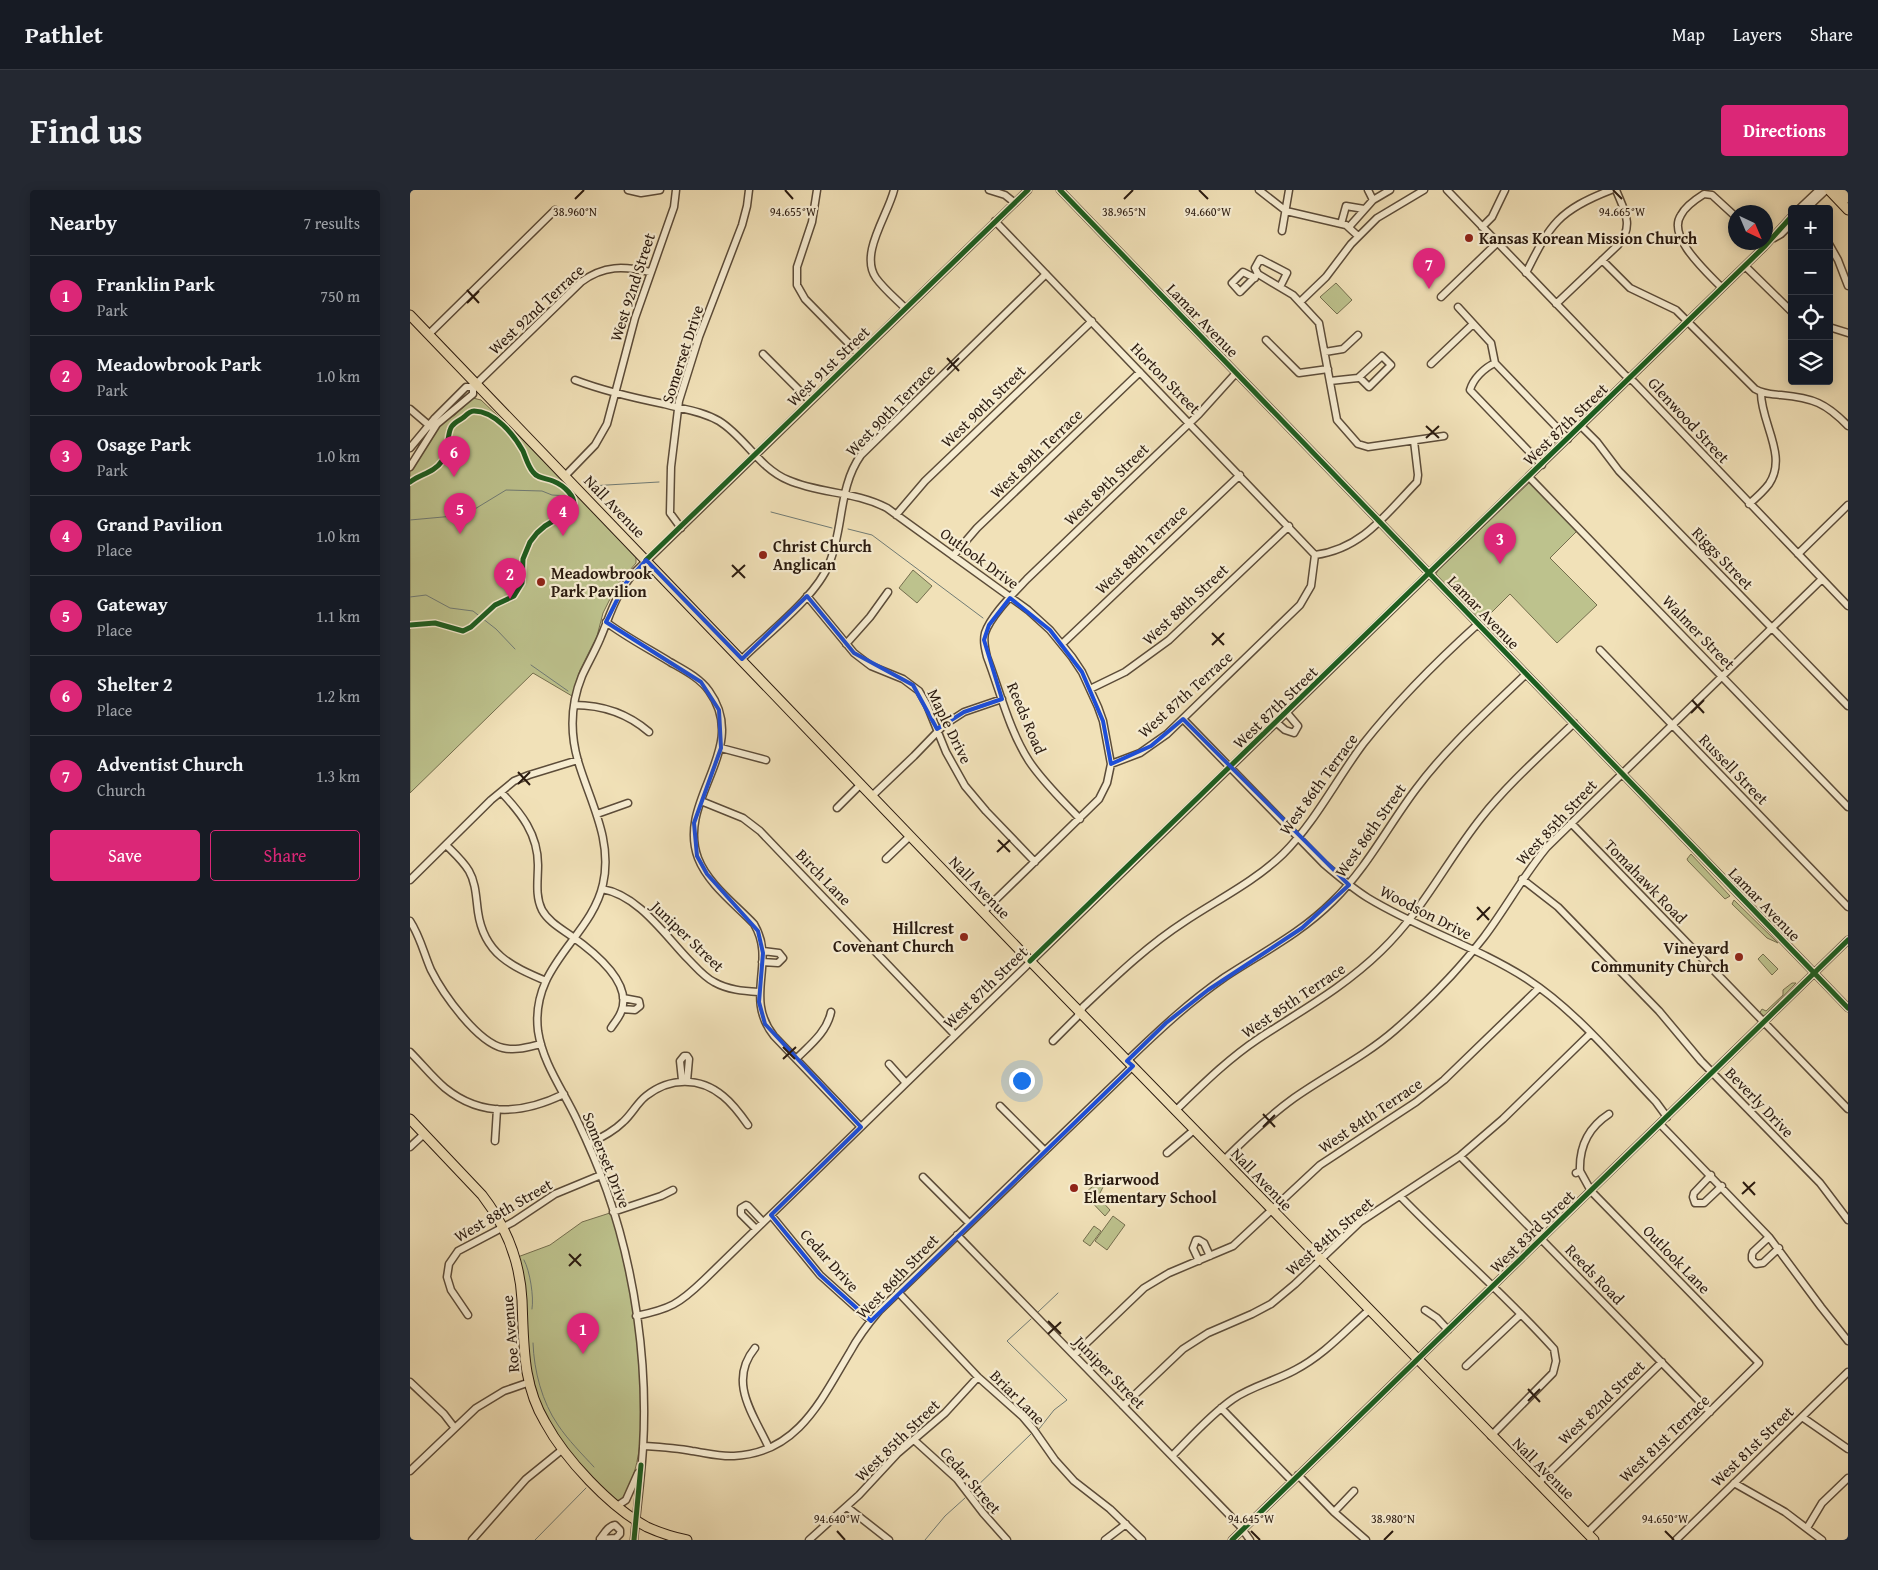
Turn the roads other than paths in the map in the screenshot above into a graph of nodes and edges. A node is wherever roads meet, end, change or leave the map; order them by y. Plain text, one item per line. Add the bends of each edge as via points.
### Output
1 (628, 190) edge
2 (660, 190) edge
3 (676, 190) edge
4 (749, 190) edge
5 (817, 190) edge
6 (894, 190) edge
7 (989, 190) edge
8 (1028, 190) edge
9 (1060, 190) edge
10 (1258, 190) edge
11 (1289, 190) edge
12 (1368, 190) edge
13 (1390, 190) edge
14 (1424, 190) edge
15 (1447, 190) edge
16 (1499, 190) edge
17 (1505, 190) edge
18 (1611, 190) edge
19 (1616, 190) edge
20 (1819, 190) edge
21 (1827, 190) edge
22 (1840, 190) edge
23 (1502, 197) junction
24 (1848, 198) edge
25 (1373, 200) junction
26 (1015, 203) junction
27 (1803, 205) edge
28 (1810, 205) edge
29 (1364, 209) junction
30 (555, 210) dead end
31 (1728, 210) edge
32 (1848, 210) edge
33 (1286, 211) junction
34 (1788, 220) edge
35 (996, 221) junction
36 (1341, 224) junction
37 (1349, 227) junction
38 (1482, 227) junction
39 (1788, 227) edge
40 (1282, 231) dead end
41 (1358, 236) junction
42 (1773, 239) joint
43 (1497, 243) junction
44 (1758, 250) edge
45 (1832, 250) edge
46 (1602, 260) junction
47 (1745, 266) junction
48 (650, 272) junction
49 (1526, 273) junction
50 (1046, 274) junction
51 (1848, 286) edge
52 (1280, 287) junction
53 (1722, 288) junction
54 (1441, 297) dead end
55 (1300, 302) junction
56 (1556, 304) junction
57 (1458, 307) dead end
58 (905, 308) junction
59 (1788, 308) edge
60 (410, 315) edge
61 (1092, 321) junction
62 (1688, 322) junction
63 (1473, 324) junction
64 (1833, 328) edge
65 (1847, 331) edge
66 (428, 334) junction
67 (1358, 334) dead end
68 (1266, 340) dead end
69 (1325, 352) junction
70 (763, 354) dead end
71 (859, 354) junction
72 (1495, 363) junction
73 (1431, 364) dead end
74 (1328, 369) junction
75 (1140, 372) junction
76 (1236, 373) junction
77 (1359, 377) junction
78 (1630, 378) junction
79 (575, 380) dead end
80 (1330, 382) junction
81 (475, 385) junction
82 (615, 393) junction
83 (1761, 393) junction
84 (810, 402) junction
85 (678, 408) junction
86 (410, 409) edge
87 (1190, 423) junction
88 (1581, 426) junction
89 (1848, 426) edge
90 (431, 427) junction
91 (1561, 431) junction
92 (1444, 436) dead end
93 (1568, 439) junction
94 (1414, 441) junction
95 (410, 448) edge
96 (755, 455) junction
97 (1534, 457) junction
98 (1542, 464) junction
99 (410, 467) edge
100 (1240, 474) junction
101 (565, 476) junction
102 (1529, 477) junction
103 (845, 493) junction
104 (1750, 504) junction
105 (1848, 504) edge
106 (896, 515) junction
107 (1379, 521) junction
108 (1289, 526) junction
109 (681, 528) junction
110 (1798, 554) junction
111 (1315, 555) junction
112 (954, 556) junction
113 (646, 560) junction
114 (1430, 574) junction
115 (1822, 579) junction
116 (888, 592) dead end
117 (807, 596) junction
118 (1010, 598) junction
119 (1848, 606) edge
120 (996, 615) joint
121 (606, 622) junction
122 (1478, 624) junction
123 (1771, 628) junction
124 (846, 644) junction
125 (1062, 644) junction
126 (1600, 650) dead end
127 (742, 659) junction
128 (1526, 674) junction
129 (1722, 676) junction
130 (1090, 689) junction
131 (1002, 698) junction
132 (574, 705) junction
133 (1848, 706) edge
134 (1287, 713) junction
135 (1182, 719) junction
136 (1277, 723) junction
137 (1574, 724) junction
138 (1672, 725) junction
139 (937, 731) junction
140 (649, 732) dead end
141 (721, 748) junction
142 (578, 760) junction
143 (766, 760) dead end
144 (1111, 764) junction
145 (1230, 768) junction
146 (1622, 773) junction
147 (861, 784) junction
148 (501, 792) junction
149 (872, 796) junction
150 (701, 801) junction
151 (628, 803) dead end
152 (1848, 807) edge
153 (837, 808) dead end
154 (597, 814) junction
155 (1080, 818) junction
156 (1571, 823) junction
157 (910, 836) junction
158 (1298, 838) junction
159 (446, 845) junction
160 (886, 859) dead end
161 (1035, 862) junction
162 (1522, 879) junction
163 (410, 880) edge
164 (1349, 885) junction
165 (602, 889) junction
166 (1848, 907) edge
167 (983, 912) junction
168 (1410, 920) junction
169 (410, 921) edge
170 (574, 937) junction
171 (1848, 940) edge
172 (763, 951) junction
173 (1473, 951) junction
174 (1030, 961) junction
175 (762, 962) junction
176 (1814, 973) junction
177 (546, 981) junction
178 (1539, 988) junction
179 (760, 992) junction
180 (623, 998) junction
181 (1848, 1008) edge
182 (622, 1009) junction
183 (831, 1012) dead end
184 (1080, 1012) junction
185 (1764, 1023) junction
186 (611, 1028) dead end
187 (1590, 1034) junction
188 (955, 1035) junction
189 (1053, 1041) dead end
190 (541, 1044) junction
191 (410, 1052) edge
192 (796, 1059) junction
193 (1130, 1063) junction
194 (889, 1064) dead end
195 (1712, 1072) junction
196 (906, 1083) junction
197 (564, 1094) junction
198 (1000, 1106) dead end
199 (498, 1109) junction
200 (1848, 1109) edge
201 (1175, 1111) junction
202 (1609, 1114) dead end
203 (1667, 1117) junction
204 (410, 1119) edge
205 (1660, 1124) junction
206 (748, 1125) dead end
207 (861, 1127) junction
208 (1194, 1130) junction
209 (424, 1134) junction
210 (495, 1141) dead end
211 (588, 1144) junction
212 (410, 1147) edge
213 (1045, 1151) junction
214 (1168, 1153) dead end
215 (1460, 1156) junction
216 (1224, 1160) junction
217 (601, 1175) junction
218 (1711, 1176) junction
219 (923, 1178) dead end
220 (1722, 1186) junction
221 (673, 1190) dead end
222 (1591, 1191) junction
223 (1400, 1196) junction
224 (1272, 1211) junction
225 (613, 1212) junction
226 (770, 1215) junction
227 (1848, 1220) edge
228 (764, 1222) junction
229 (969, 1223) junction
230 (503, 1227) junction
231 (756, 1229) junction
232 (957, 1234) junction
233 (1769, 1237) junction
234 (1541, 1240) junction
235 (1778, 1248) junction
236 (1210, 1256) junction
237 (1320, 1260) junction
238 (1198, 1261) junction
239 (1493, 1286) junction
240 (898, 1292) junction
241 (1369, 1310) junction
242 (1425, 1310) dead end
243 (1521, 1314) junction
244 (468, 1315) dead end
245 (636, 1316) junction
246 (871, 1321) junction
247 (1448, 1330) junction
248 (1848, 1340) edge
249 (755, 1348) dead end
250 (1074, 1355) junction
251 (1417, 1359) junction
252 (1662, 1362) junction
253 (1759, 1363) joint
254 (1466, 1366) dead end
255 (1848, 1372) edge
256 (978, 1377) junction
257 (410, 1382) edge
258 (530, 1382) junction
259 (1123, 1406) junction
260 (1221, 1408) junction
261 (1710, 1412) junction
262 (1802, 1418) junction
263 (454, 1427) junction
264 (1491, 1436) junction
265 (914, 1440) junction
266 (643, 1446) junction
267 (769, 1448) junction
268 (564, 1449) junction
269 (1848, 1449) edge
270 (1172, 1456) junction
271 (641, 1465) junction
272 (410, 1471) edge
273 (1298, 1475) junction
274 (1848, 1478) edge
275 (1292, 1481) junction
276 (1538, 1483) junction
277 (1734, 1483) junction
278 (1354, 1491) dead end
279 (617, 1506) junction
280 (847, 1507) junction
281 (1334, 1512) junction
282 (635, 1519) junction
283 (1126, 1524) junction
284 (1807, 1528) junction
285 (1242, 1530) junction
286 (1587, 1533) junction
287 (472, 1540) edge
288 (634, 1540) edge
289 (687, 1540) edge
290 (809, 1540) edge
291 (889, 1540) edge
292 (1007, 1540) edge
293 (1105, 1540) edge
294 (1142, 1540) edge
295 (1232, 1540) edge
296 (1250, 1540) edge
297 (1366, 1540) edge
298 (1594, 1540) edge
299 (1676, 1540) edge
300 (1822, 1540) edge

1 - 2 street via 641,193
3 - 48 street, West 92nd Street via 674,207
4 - 85 street, Somerset Drive via 742,225 691,358
5 - 71 street via 812,222 797,267 797,286 805,299
6 - 58 street via 871,250 870,265 876,278
7 - 26 street
8 - 26 street, West 91st Street
9 - 76 street, Lamar Avenue
10 - 33 street
11 - 33 street
12 - 25 street
13 - 25 street
14 - 41 street via 1382,214
15 - 38 street, Glenwood Street
16 - 23 street
17 - 23 street
18 - 49 street via 1581,202 1561,217 1546,234
19 - 46 street via 1628,228 1622,240
20 - 27 street
21 - 28 street
21 - 32 main road
22 - 24 main road
23 - 38 street via 1492,217
25 - 29 street
26 - 35 street, West 91st Street
29 - 36 street via 1346,206
29 - 37 street
30 - 66 street
31 - 53 street via 1712,195 1704,194 1680,215 1679,220 1687,251
33 - 36 street
33 - 40 street
34 - 42 street, West 87th Street
35 - 50 street, Horton Street
35 - 58 street, West 91st Street
36 - 37 street
37 - 41 street
38 - 43 street, Glenwood Street
39 - 42 street, West 87th Street
41 - 55 street via 1326,277
43 - 49 street, Glenwood Street
43 - 54 street
44 - 47 street, West 87th Street
45 - 51 street
46 - 56 street
46 - 62 street via 1630,288 1670,306
47 - 53 street, West 87th Street
47 - 59 street
48 - 81 street, West 92nd Terrace via 615,267 589,276
48 - 82 street, West 92nd Street via 634,318
49 - 56 street, Glenwood Street
50 - 61 street, Horton Street
50 - 103 street, West 90th Terrace via 861,455 851,471
52 - 52 street via 1257,276 1255,268 1260,259 1287,274
52 - 55 street
53 - 62 street, West 87th Street
55 - 69 street via 1319,323
56 - 78 street, Glenwood Street
57 - 63 street
58 - 71 street, West 91st Street
60 - 66 main road, Nall Avenue
61 - 75 street, Horton Street
61 - 106 street, West 90th Street via 925,481
62 - 78 street, West 87th Street
62 - 83 street
63 - 72 street via 1491,343
63 - 73 street
64 - 65 street
66 - 81 main road, Nall Avenue
67 - 69 street via 1342,349
68 - 74 street via 1299,373
69 - 74 street
70 - 84 street
71 - 84 street, West 91st Street
72 - 91 street
72 - 97 street via 1472,382 1470,390
74 - 80 street
75 - 87 street, Horton Street
75 - 112 street, West 89th Terrace via 977,528
76 - 87 street, West 89th Street
76 - 107 street, Lamar Avenue
77 - 77 street via 1382,356 1391,365 1369,386
77 - 80 street
78 - 88 street, West 87th Street
78 - 104 street, Glenwood Street
79 - 82 street
80 - 94 street via 1338,422 1358,444 1368,447
81 - 90 street, West 92nd Terrace via 473,394
81 - 101 main road, Nall Avenue
82 - 85 street, Outlook Drive
82 - 101 street, West 92nd Street via 602,434
83 - 89 street via 1818,402
83 - 104 street via 1776,465 1768,485
84 - 96 street, West 91st Street
85 - 96 street, Outlook Drive via 719,421
85 - 109 street, Somerset Drive via 670,513
86 - 90 street
87 - 100 street, Horton Street
87 - 118 street, West 89th Street
88 - 93 street, West 87th Street
88 - 123 street, Riggs Street via 1619,471
90 - 95 street
90 - 99 street
91 - 93 street
91 - 97 street
92 - 94 street
93 - 98 street, West 87th Street
94 - 107 street via 1417,482
96 - 103 street, Outlook Drive via 769,469 788,480
96 - 109 street, West 91st Street
97 - 98 street
98 - 102 street, West 87th Street
100 - 108 street, Horton Street
100 - 125 street, West 88th Terrace
101 - 113 main road, Nall Avenue
102 - 114 street, West 87th Street
102 - 129 street, Walmer Street
103 - 106 street, Outlook Drive via 878,504
103 - 117 street, West 90th Terrace via 830,562 819,583
104 - 110 street, Glenwood Street
105 - 110 street
106 - 112 street, Outlook Drive
107 - 111 street via 1351,544
107 - 114 street, Lamar Avenue
108 - 111 street, Horton Street
108 - 130 street, West 88th Street via 1158,649 1125,672
109 - 113 street, West 91st Street
110 - 115 street, Glenwood Street
111 - 135 street, West 87th Terrace via 1311,586 1300,605
112 - 118 street, Outlook Drive
113 - 121 street, Somerset Drive via 625,584
113 - 127 main road, Nall Avenue
114 - 122 street, Lamar Avenue
114 - 134 street, West 87th Street
115 - 119 street, Glenwood Street
115 - 123 street, West 85th Street
116 - 124 street
117 - 124 street, Maple Drive
117 - 127 street, West 90th Terrace
118 - 120 street, West 89th Street
118 - 125 street, Outlook Drive via 1041,621
120 - 131 street, Reeds Road via 986,632 984,647
121 - 132 street, Somerset Drive via 581,678
121 - 141 street via 709,690 719,710
122 - 128 street, Lamar Avenue
122 - 158 street, West 86th Terrace via 1381,722
123 - 129 street, West 85th Street
123 - 133 street, Riggs Street
124 - 139 street, Maple Drive via 872,666 913,685 922,695
125 - 130 street, Outlook Drive
126 - 138 street, Russell Street
127 - 147 main road, Nall Avenue
128 - 137 street, Lamar Avenue
128 - 164 street, West 86th Street via 1435,765
129 - 138 street, West 85th Street
129 - 152 street, Walmer Street
130 - 144 street, Outlook Drive via 1103,721
131 - 139 street via 964,712
131 - 155 street, Reeds Road via 1030,763
132 - 140 street via 614,711
132 - 142 street, Somerset Drive via 572,727
134 - 136 street, West 87th Street
134 - 136 street, West 87th Street via 1298,726 1294,733
135 - 144 street, West 87th Terrace via 1151,746
135 - 145 street, Woodson Drive
136 - 145 street, West 87th Street
137 - 146 street, Lamar Avenue
137 - 168 street, West 85th Terrace via 1481,818
138 - 146 street, West 85th Street
138 - 166 street, Russell Street
139 - 149 street
139 - 161 street, Maple Drive via 965,786
141 - 143 street
141 - 150 street
142 - 148 street via 521,778
142 - 154 street, Somerset Drive
144 - 155 street via 1105,789
145 - 158 street, Woodson Drive
145 - 174 street, West 87th Street
146 - 156 street, West 85th Street
146 - 176 street, Lamar Avenue
147 - 149 main road, Nall Avenue
147 - 153 street
148 - 159 street
148 - 170 street via 522,816 532,835 542,909 552,922
149 - 157 main road, Nall Avenue
150 - 172 street via 694,829 698,856 707,874 754,924
150 - 188 street, Birch Lane via 743,818 760,831
151 - 154 street
154 - 165 street, Somerset Drive via 606,844 606,873
155 - 161 street
156 - 162 street, West 85th Street
156 - 185 street, Tomahawk Road
157 - 160 street
157 - 167 main road, Nall Avenue
158 - 164 street, Woodson Drive
158 - 184 street, West 86th Terrace via 1250,881 1156,942
159 - 163 street
159 - 177 street via 470,872 481,927 491,947 515,968
161 - 167 street
162 - 173 street, West 85th Street
162 - 195 street, Beverly Drive via 1579,928
164 - 168 street, Woodson Drive
164 - 193 street, West 86th Street via 1302,928 1190,1004
165 - 170 street, Somerset Drive
165 - 179 street, Juniper Street via 635,904 713,982 735,990
167 - 174 main road, Nall Avenue
168 - 173 street, Woodson Drive
168 - 201 street, West 85th Terrace via 1358,973 1257,1039
169 - 190 street via 439,984 482,1036 490,1043 507,1049
170 - 177 street, Somerset Drive
170 - 180 street via 594,952 612,973
171 - 176 street, West 83rd Street
172 - 175 street
172 - 175 street via 779,953 783,958 778,963
173 - 178 street, Woodson Drive
173 - 216 street, West 85th Street via 1383,1040 1276,1111
174 - 184 main road, Nall Avenue
174 - 188 street, West 87th Street
175 - 179 street
176 - 181 street, Lamar Avenue
176 - 185 street, West 83rd Street
177 - 190 street, Somerset Drive via 539,1006
178 - 187 street, Woodson Drive
178 - 224 street, West 84th Terrace via 1427,1094 1397,1117 1320,1165
179 - 192 street via 760,1010 765,1024
180 - 182 street
180 - 182 street via 635,999 640,1006 635,1010
182 - 186 street
183 - 192 street via 828,1025
184 - 189 street, West 86th Terrace
184 - 193 main road, Nall Avenue
185 - 195 street, West 83rd Street
185 - 200 street, Tomahawk Road
187 - 203 street, Woodson Drive
187 - 215 street, West 84th Street
188 - 196 street, West 87th Street
190 - 197 street, Somerset Drive via 547,1064
191 - 199 street via 437,1081 457,1096 478,1106
192 - 207 street
193 - 201 main road, Nall Avenue
193 - 213 street, West 86th Street
194 - 196 street
195 - 203 street, West 83rd Street
195 - 227 street, Beverly Drive via 1807,1169
196 - 207 street, West 87th Street
197 - 199 street via 528,1108
197 - 211 street, Somerset Drive
198 - 213 street
199 - 210 street
201 - 208 main road, Nall Avenue
202 - 222 street, Outlook Lane via 1596,1123 1586,1137 1582,1151 1578,1172
203 - 205 street, West 83rd Street
204 - 209 main road, Roe Avenue
205 - 218 street
205 - 222 street, West 83rd Street
206 - 211 street via 718,1092 684,1081 654,1090 617,1128
207 - 226 street, West 87th Street
208 - 214 street
208 - 216 main road, Nall Avenue
209 - 212 street
209 - 230 main road, Roe Avenue via 482,1196
211 - 217 street, Somerset Drive
213 - 229 street, West 86th Street
215 - 223 street, West 84th Street
215 - 234 street, Reeds Road
216 - 224 main road, Nall Avenue
217 - 225 street, Somerset Drive
217 - 230 street, West 88th Street via 556,1194
218 - 220 street
218 - 220 street via 1694,1193 1696,1202 1704,1203
219 - 229 street
220 - 233 street
221 - 225 street
222 - 234 street, West 83rd Street
222 - 253 street, Outlook Lane
223 - 237 street, West 84th Street via 1360,1222
223 - 239 street
224 - 236 street, West 84th Terrace via 1239,1242
224 - 237 main road, Nall Avenue
225 - 245 street, Somerset Drive via 626,1259
226 - 228 street, West 87th Street
226 - 246 street, Cedar Drive via 820,1274
228 - 231 street, West 87th Street
228 - 231 street via 748,1206 741,1208 741,1214
229 - 232 street, West 86th Street
230 - 244 street, West 88th Street via 464,1247 449,1264 449,1284
230 - 258 main road, Roe Avenue via 520,1283
231 - 245 street, West 87th Street via 679,1302
232 - 240 street, West 86th Street
232 - 250 street, Juniper Street
233 - 235 street
233 - 235 street via 1752,1255 1754,1262 1763,1263
234 - 239 street, West 83rd Street
234 - 252 street, Reeds Road
235 - 248 street
236 - 238 street, West 84th Terrace
236 - 238 street via 1204,1242 1196,1240 1193,1248
237 - 241 main road, Nall Avenue
237 - 259 street, West 84th Street via 1271,1304 1208,1333 1182,1349
238 - 250 street, West 84th Terrace via 1144,1288
239 - 243 street
239 - 247 street, West 83rd Street
240 - 246 street, West 86th Street
240 - 256 street, Briar Lane
241 - 251 main road, Nall Avenue
241 - 260 street via 1310,1361
242 - 247 street
243 - 254 street
243 - 264 street via 1554,1348 1556,1361 1553,1373
245 - 266 street, Somerset Drive via 642,1380
246 - 267 street, West 86th Street via 809,1418 786,1439
247 - 251 street, West 83rd Street
249 - 267 street via 744,1369 743,1386 747,1404
250 - 259 street, Juniper Street
251 - 264 main road, Nall Avenue
251 - 273 street, West 83rd Street
252 - 261 street, Reeds Road
252 - 276 street, West 82nd Street
253 - 261 street, West 81st Terrace
255 - 262 street, West 81st Street
256 - 265 street, West 85th Street via 945,1413
256 - 283 street, Briar Lane via 1027,1423 1074,1481
257 - 263 street
258 - 263 street via 491,1398
258 - 268 main road, Roe Avenue via 544,1421
259 - 270 street, Juniper Street
260 - 270 street
260 - 275 street
261 - 286 street, West 81st Terrace
262 - 269 street
262 - 277 street, West 81st Street
263 - 272 street
264 - 276 main road, Nall Avenue
265 - 280 street, West 85th Street
265 - 292 street, Cedar Street via 957,1479
266 - 267 street, West 86th Street via 717,1456 752,1454
266 - 271 street, Somerset Drive
268 - 279 main road, Roe Avenue
268 - 287 street via 526,1479
270 - 285 street, Juniper Street
271 - 279 street via 626,1500
271 - 282 street, Somerset Drive
273 - 275 street, West 83rd Street
273 - 281 street
274 - 284 street via 1822,1503
275 - 285 street, West 83rd Street
276 - 286 main road, Nall Avenue
277 - 284 street
277 - 299 street, West 81st Street
278 - 281 street
279 - 282 main road, Roe Avenue
280 - 290 street, West 85th Street
280 - 291 street
281 - 297 street
282 - 288 street, Somerset Drive
282 - 289 main road, Roe Avenue via 654,1530
283 - 293 street
283 - 294 street, Briar Lane
284 - 300 street
285 - 295 street, West 83rd Street
285 - 296 street, Juniper Street
286 - 298 main road, Nall Avenue

